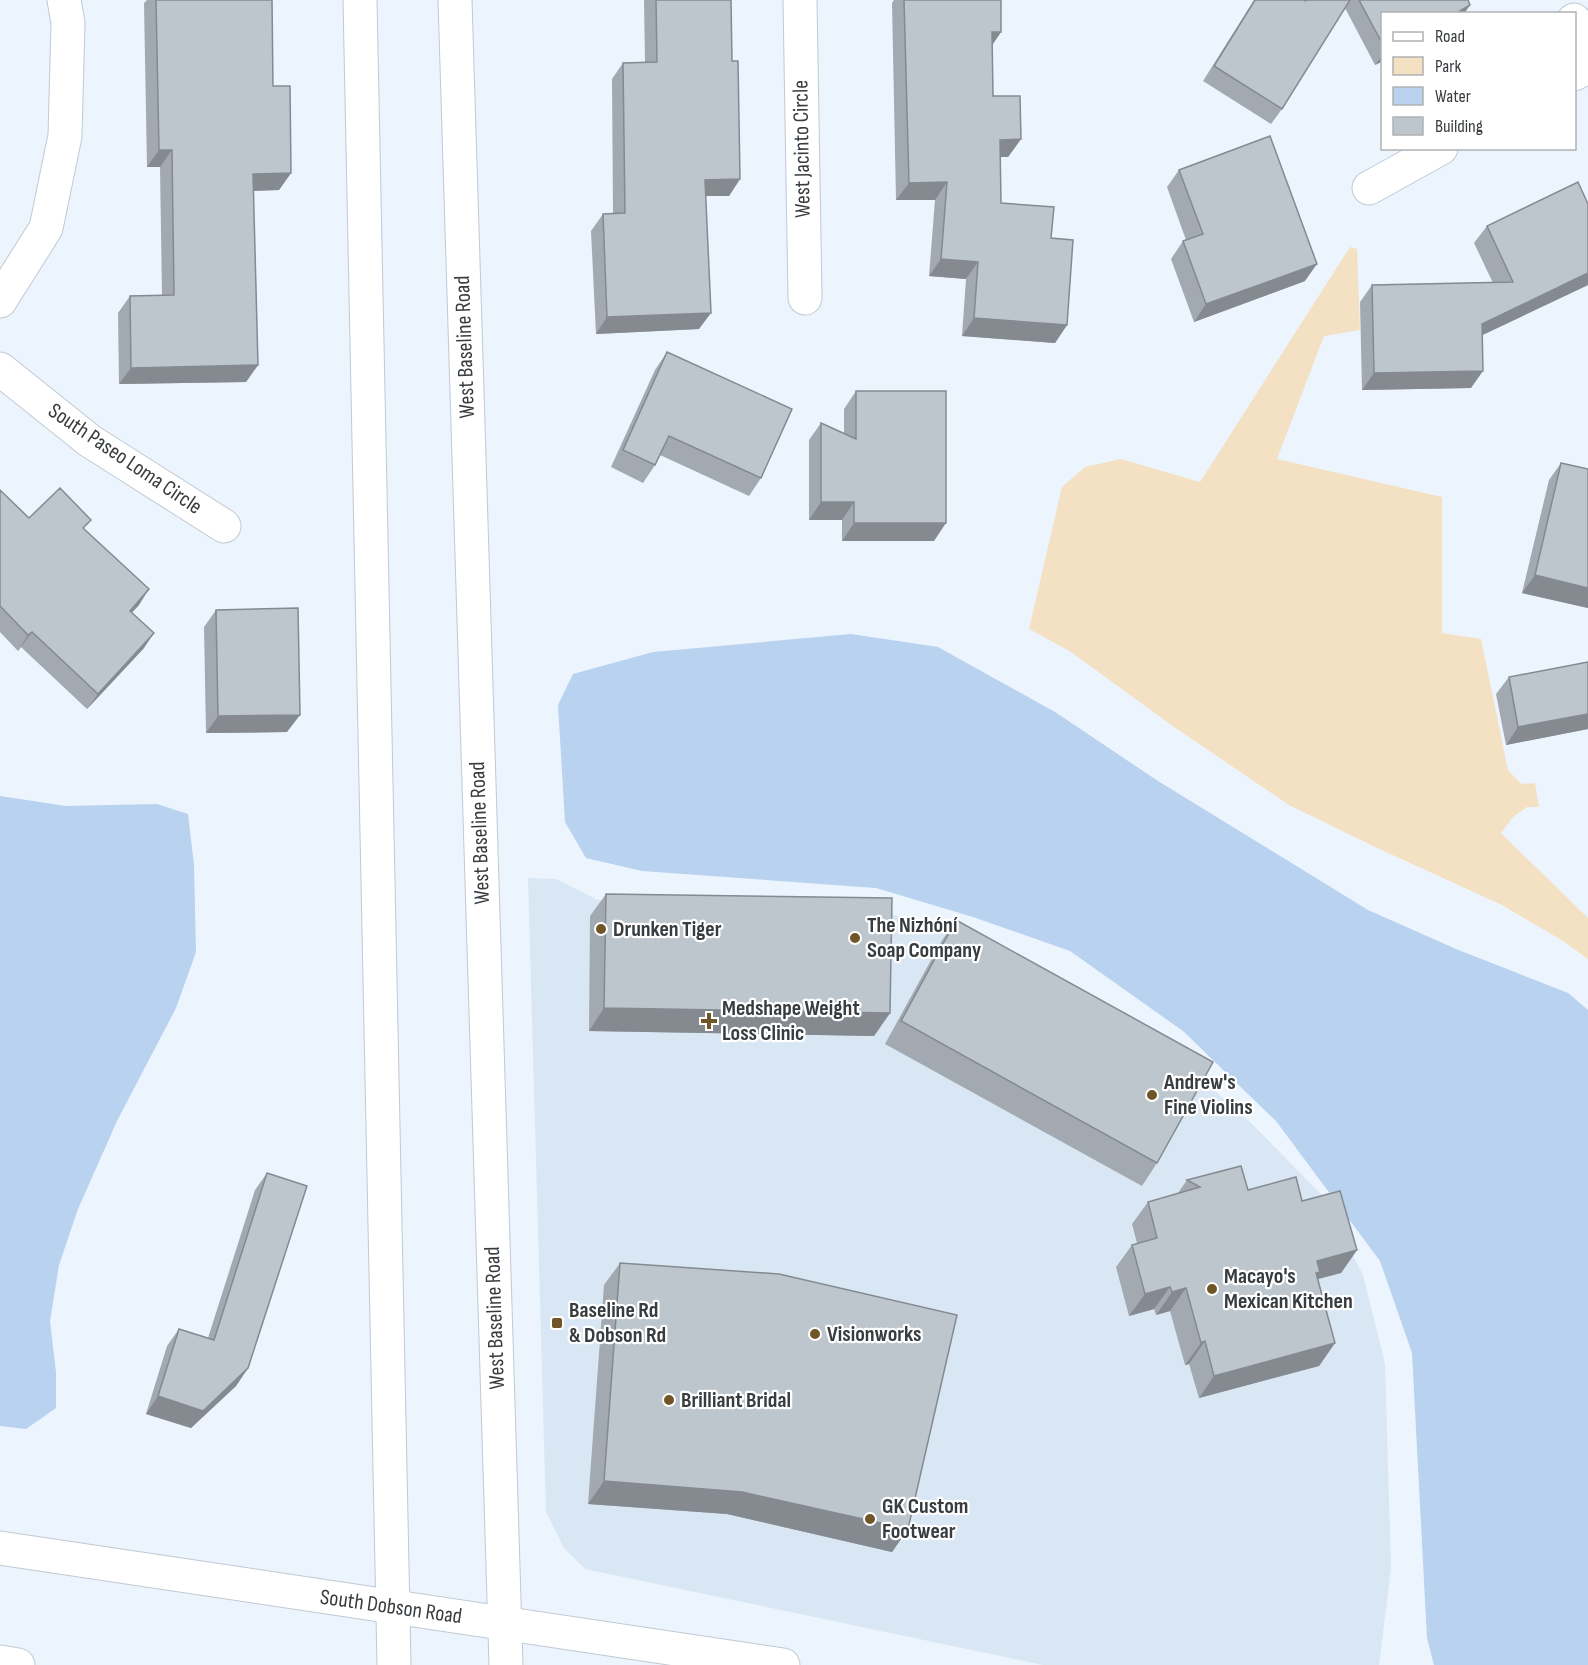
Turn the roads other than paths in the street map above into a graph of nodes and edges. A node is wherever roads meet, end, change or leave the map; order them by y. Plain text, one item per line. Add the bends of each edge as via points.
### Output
1 (63, 0) edge
2 (360, 0) edge
3 (455, 0) edge
4 (800, 0) edge
5 (1576, 22) edge
6 (1588, 49) edge
7 (1436, 150) edge
8 (1369, 188) dead end
9 (805, 298) dead end
10 (0, 301) edge
11 (0, 369) edge
12 (224, 526) dead end
13 (0, 1548) edge
14 (392, 1607) junction
15 (506, 1623) junction
16 (0, 1662) edge
17 (18, 1665) edge
18 (394, 1665) edge
19 (506, 1665) edge
20 (783, 1665) edge

1 - 10 main road via 68,24 65,136 46,228
2 - 14 main road
3 - 15 main road, West Baseline Road
4 - 9 main road, West Jacinto Circle
5 - 6 main road
7 - 8 main road
11 - 12 main road, South Paseo Loma Circle via 90,441
13 - 14 main road, South Dobson Road
14 - 15 main road, South Dobson Road
14 - 18 main road
15 - 19 main road, West Baseline Road
15 - 20 main road, South Dobson Road
16 - 17 main road

